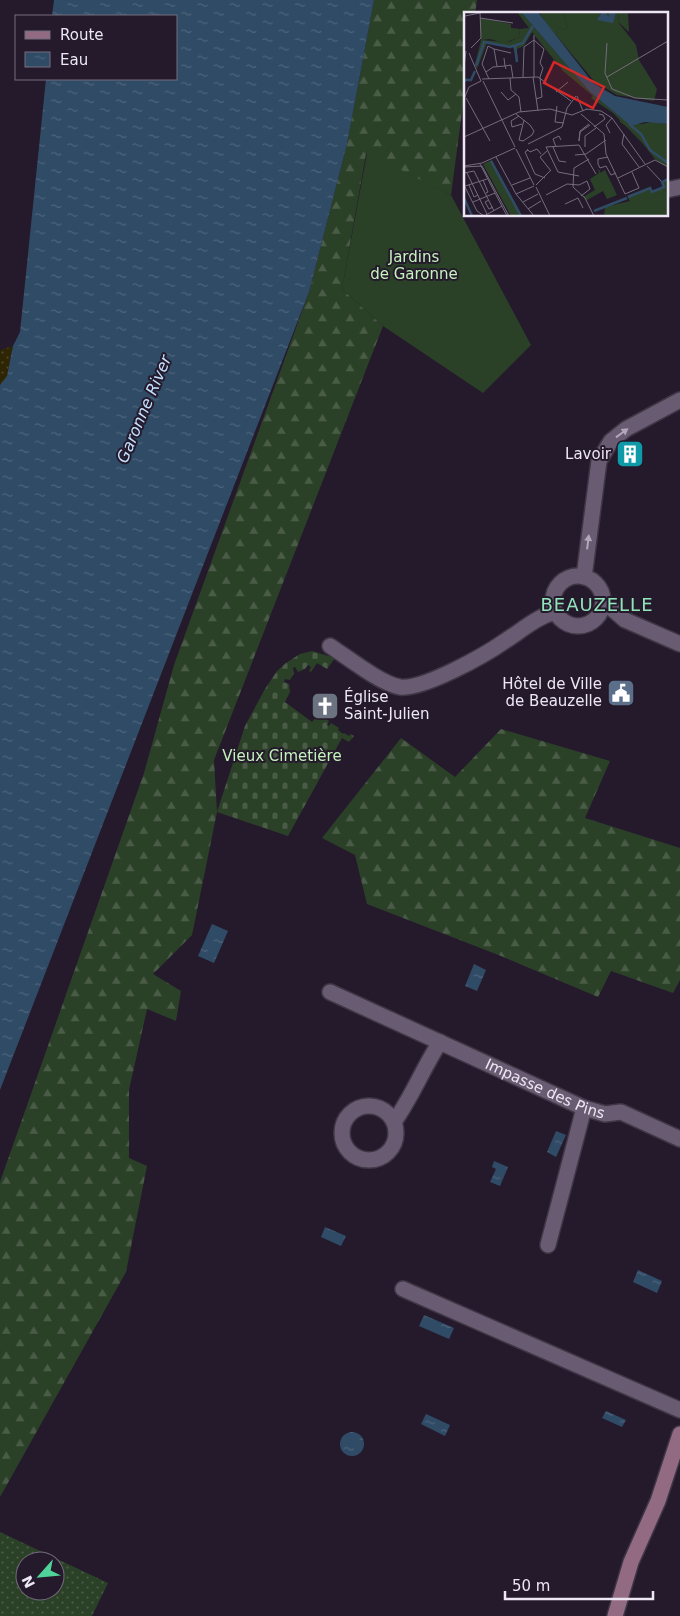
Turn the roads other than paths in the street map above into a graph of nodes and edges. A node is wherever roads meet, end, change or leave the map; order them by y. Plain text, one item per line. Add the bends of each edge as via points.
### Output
1 (680, 400) edge
2 (584, 576) junction
3 (603, 601) junction
4 (554, 612) junction
5 (680, 644) edge
6 (330, 646) dead end
7 (330, 992) dead end
8 (440, 1042) junction
9 (584, 1108) junction
10 (394, 1122) dead end
11 (680, 1139) edge
12 (548, 1245) dead end
13 (403, 1289) dead end
14 (680, 1410) edge
15 (680, 1434) edge
16 (615, 1616) edge

2 -> 1 street via 599,461 611,441 626,429
2 - 3 street via 598,586
2 - 4 street via 566,578 558,585 553,593
3 - 4 street via 598,617 584,626 567,624
3 - 5 street via 625,620
4 - 6 street via 543,615 489,652 424,683 400,687 379,678
7 - 8 street, Impasse des Pins
8 - 9 street, Impasse des Pins
8 - 10 street via 408,1104
9 - 11 street, Impasse des Pins via 605,1114 621,1112
9 - 12 street
13 - 14 street
15 - 16 street via 658,1501 631,1562

